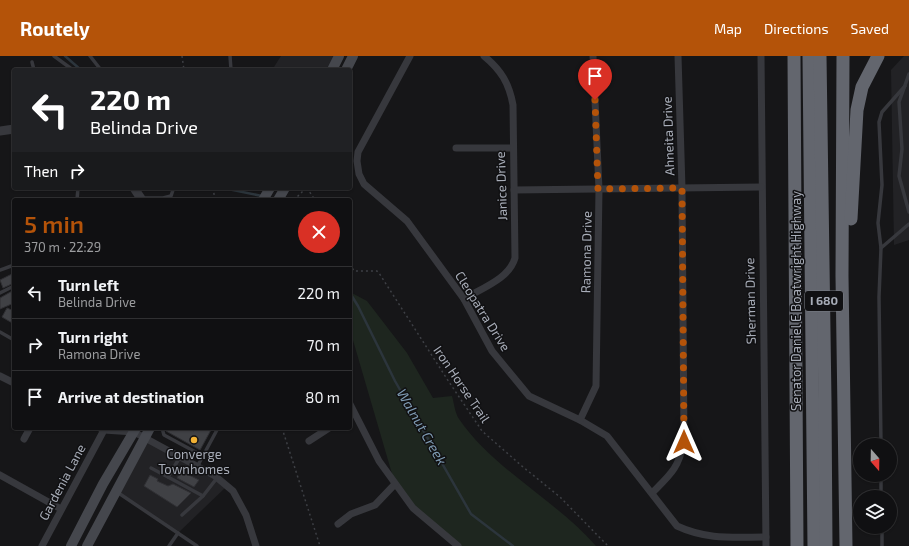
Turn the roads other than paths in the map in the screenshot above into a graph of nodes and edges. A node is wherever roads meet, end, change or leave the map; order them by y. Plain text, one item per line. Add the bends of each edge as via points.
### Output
1 (54, 56) edge
2 (90, 56) edge
3 (230, 56) edge
4 (339, 56) edge
5 (353, 56) edge
6 (410, 56) edge
7 (484, 56) edge
8 (593, 56) edge
9 (678, 56) edge
10 (761, 56) edge
11 (786, 56) edge
12 (794, 56) edge
13 (809, 56) edge
14 (820, 56) edge
15 (843, 56) edge
16 (878, 56) edge
17 (32, 62) dead end
18 (34, 68) edge
19 (70, 68) edge
20 (99, 68) edge
21 (231, 68) edge
22 (333, 68) edge
23 (347, 68) edge
24 (794, 69) junction
25 (909, 74) edge
26 (905, 86) junction
27 (12, 129) edge
28 (0, 131) edge
29 (456, 148) dead end
30 (512, 148) junction
31 (761, 187) junction
32 (682, 188) junction
33 (598, 189) junction
34 (173, 190) edge
35 (514, 190) junction
36 (163, 198) edge
37 (909, 212) edge
38 (909, 224) edge
39 (881, 248) junction
40 (12, 265) edge
41 (0, 270) edge
42 (842, 276) junction
43 (12, 287) edge
44 (0, 293) edge
45 (464, 299) junction
46 (0, 332) edge
47 (12, 339) edge
48 (0, 376) edge
49 (12, 382) edge
50 (352, 414) edge
51 (580, 420) junction
52 (29, 430) edge
53 (101, 430) edge
54 (135, 430) edge
55 (149, 430) edge
56 (162, 430) edge
57 (217, 430) edge
58 (326, 430) edge
59 (145, 438) junction
60 (881, 438) edge
61 (24, 439) dead end
62 (309, 441) dead end
63 (203, 456) junction
64 (180, 457) junction
65 (198, 467) junction
66 (151, 468) dead end
67 (0, 475) edge
68 (168, 477) junction
69 (217, 478) junction
70 (395, 484) junction
71 (117, 492) junction
72 (652, 493) junction
73 (203, 496) junction
74 (61, 509) junction
75 (182, 515) dead end
76 (338, 524) dead end
77 (178, 534) junction
78 (882, 534) edge
79 (766, 537) junction
80 (454, 545) edge
81 (42, 546) edge
82 (71, 546) edge
83 (87, 546) edge
84 (169, 546) edge
85 (197, 546) edge
86 (256, 546) edge
87 (766, 546) edge
88 (797, 546) edge
89 (814, 546) edge
90 (826, 546) edge
91 (846, 546) edge
92 (882, 546) edge

1 - 19 lane
2 - 20 lane
3 - 21 lane
4 - 22 main road
5 - 23 main road
6 - 45 street, Cleopatra Drive via 358,152 359,174 364,184 407,221
7 - 30 street, Janice Drive via 494,65 510,89 513,105
8 - 33 street, Ramona Drive
9 - 32 street, Ahneita Drive
10 - 31 street, Sherman Drive
11 - 24 highway
12 - 24 highway, Senator Daniel E Boatwright Highway / I 680
13 - 89 highway, I 680
14 - 90 highway, Senator Daniel E Boatwright Highway / I 680
15 - 42 highway
16 - 42 highway via 862,87 857,110 850,237
17 - 18 lane
24 - 88 highway, Senator Daniel E Boatwright Highway / I 680
25 - 26 lane
26 - 37 lane via 899,102 902,149 899,176
26 - 39 lane via 882,112 879,122 882,185 878,223
27 - 28 street
29 - 30 street
30 - 35 street, Janice Drive
31 - 32 street
31 - 79 street, Sherman Drive
32 - 33 street
32 - 72 street, Ahneita Drive via 684,442 680,460 674,471
33 - 35 street
33 - 51 street, Ramona Drive via 596,386
34 - 36 lane via 171,196
35 - 45 street, Janice Drive via 513,266 507,274
38 - 39 lane
39 - 60 lane
40 - 41 lane
42 - 91 highway
43 - 44 lane
45 - 51 street, Cleopatra Drive via 492,351 529,396
46 - 47 lane
48 - 49 street
50 - 70 street via 378,461
51 - 72 street, Cleopatra Drive via 607,436
52 - 61 street
53 - 74 street, Gardenia Lane
54 - 59 street
54 - 82 main road
55 - 59 main road
56 - 63 lane via 164,435
57 - 63 lane
58 - 62 street
59 - 64 street
59 - 71 main road
63 - 65 lane
64 - 65 street
64 - 68 lane
65 - 69 street
66 - 68 lane
67 - 74 street
68 - 73 lane
69 - 73 lane
69 - 86 street via 233,491 246,515
70 - 76 street via 375,505 351,514
70 - 80 street via 413,508
71 - 77 lane
71 - 83 main road
72 - 79 street, Cleopatra Drive via 677,526 692,533 712,537
73 - 75 lane
74 - 81 street, Gardenia Lane
77 - 84 lane
77 - 85 lane
78 - 92 lane
79 - 87 street, Sherman Drive

